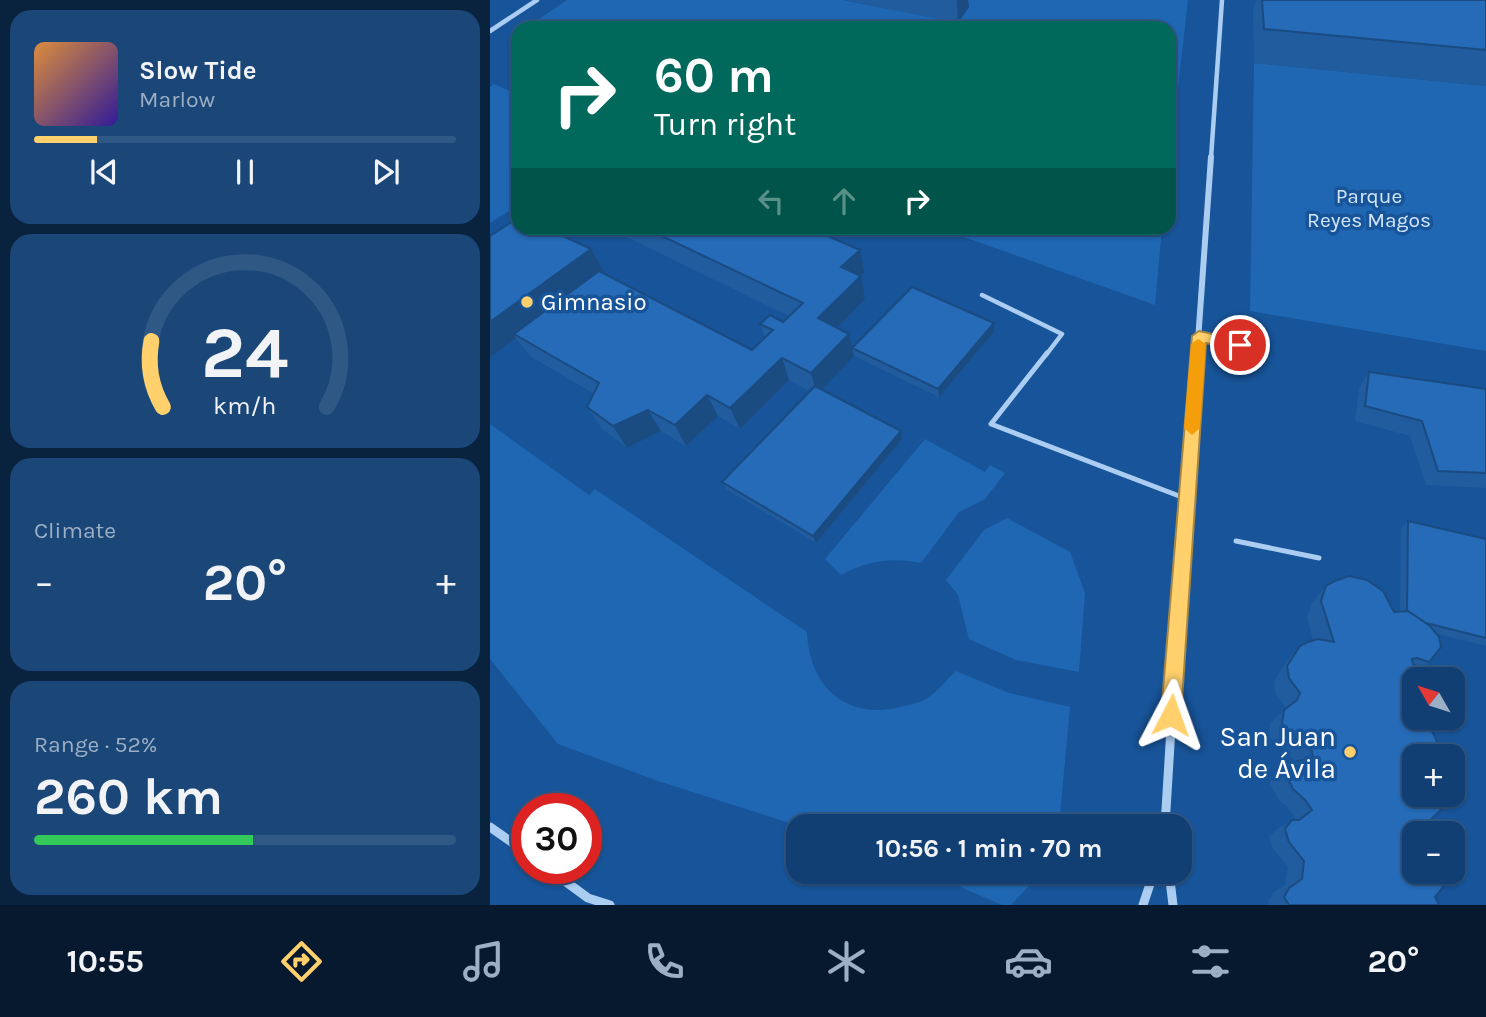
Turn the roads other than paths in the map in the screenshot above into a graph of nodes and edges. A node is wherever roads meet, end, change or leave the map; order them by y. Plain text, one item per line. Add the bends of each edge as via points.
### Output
1 (537, 0) edge
2 (1222, 0) edge
3 (490, 31) edge
4 (982, 295) dead end
5 (1199, 336) junction
6 (1247, 347) dead end
7 (1187, 499) junction
8 (1236, 541) dead end
9 (1319, 558) dead end
10 (1166, 814) edge
11 (490, 827) edge
12 (511, 842) edge
13 (569, 884) edge
14 (1150, 884) edge
15 (1170, 884) edge
16 (610, 905) edge
17 (1143, 905) edge
18 (1173, 905) edge

1 - 3 street
2 - 5 street
4 - 7 lane via 1062,334 991,424
5 - 6 lane
5 - 7 street
7 - 10 street
8 - 9 lane
11 - 12 street
13 - 16 street via 588,898
14 - 17 street
15 - 18 street

